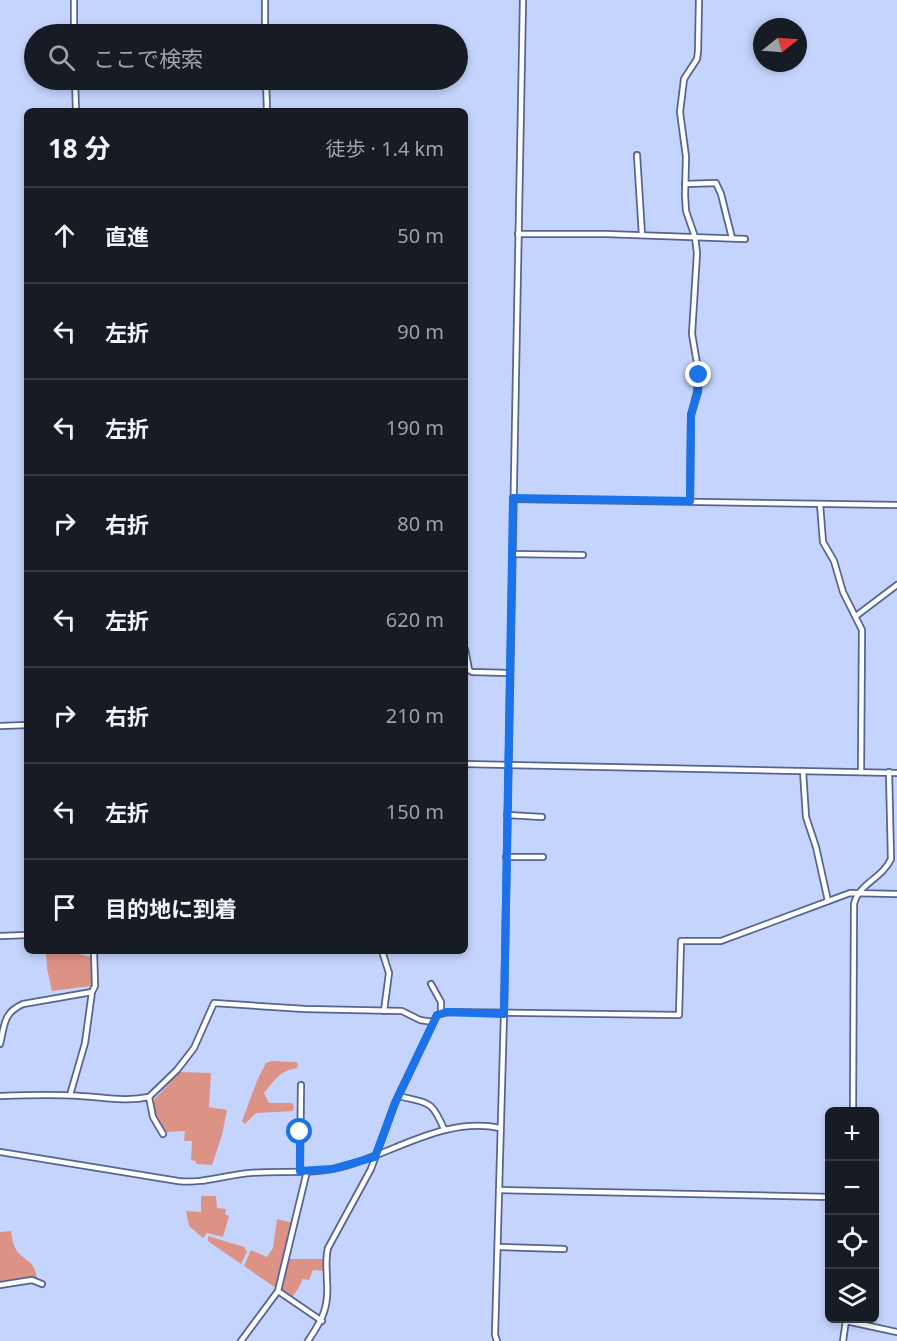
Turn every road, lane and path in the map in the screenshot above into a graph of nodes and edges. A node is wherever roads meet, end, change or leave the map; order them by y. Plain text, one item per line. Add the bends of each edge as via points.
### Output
1 (74, 0) edge
2 (265, 0) edge
3 (523, 0) edge
4 (699, 0) edge
5 (74, 24) edge
6 (266, 24) edge
7 (75, 90) edge
8 (266, 90) edge
9 (76, 108) edge
10 (267, 108) edge
11 (637, 155) dead end
12 (685, 184) junction
13 (518, 234) junction
14 (642, 235) junction
15 (695, 237) junction
16 (732, 238) junction
17 (745, 239) dead end
18 (513, 498) junction
19 (690, 501) junction
20 (820, 504) junction
21 (897, 505) edge
22 (512, 554) junction
23 (583, 555) dead end
24 (897, 585) edge
25 (856, 615) junction
26 (468, 665) edge
27 (509, 673) junction
28 (24, 725) edge
29 (0, 726) edge
30 (468, 764) edge
31 (508, 764) junction
32 (803, 771) junction
33 (861, 772) junction
34 (890, 772) junction
35 (897, 773) edge
36 (507, 815) junction
37 (542, 817) dead end
38 (506, 857) junction
39 (543, 857) dead end
40 (858, 893) junction
41 (897, 894) edge
42 (828, 901) junction
43 (24, 935) edge
44 (0, 936) edge
45 (94, 954) edge
46 (383, 954) edge
47 (431, 984) dead end
48 (92, 992) junction
49 (384, 1011) junction
50 (441, 1013) junction
51 (504, 1014) junction
52 (433, 1022) junction
53 (0, 1044) edge
54 (301, 1085) dead end
55 (70, 1095) junction
56 (0, 1096) edge
57 (399, 1096) junction
58 (149, 1097) junction
59 (853, 1107) edge
60 (500, 1128) junction
61 (444, 1129) junction
62 (164, 1134) dead end
63 (0, 1152) edge
64 (375, 1157) junction
65 (300, 1171) junction
66 (308, 1171) junction
67 (499, 1190) junction
68 (825, 1197) edge
69 (498, 1247) junction
70 (564, 1249) dead end
71 (42, 1284) dead end
72 (0, 1285) edge
73 (278, 1291) junction
74 (322, 1321) junction
75 (846, 1323) edge
76 (859, 1323) edge
77 (897, 1332) edge
78 (241, 1341) edge
79 (308, 1341) edge
80 (497, 1341) edge
81 (843, 1341) edge

1 - 5 street
2 - 6 street
3 - 13 street
4 - 12 street via 698,52 684,79 680,112
7 - 9 street
8 - 10 street
11 - 14 street
12 - 15 street via 686,211
12 - 16 street via 716,183
13 - 14 street
13 - 18 street
14 - 15 street
15 - 16 street
15 - 19 street via 692,334 699,375 691,415
16 - 17 street
18 - 19 street
18 - 22 street
19 - 20 street
20 - 21 street
20 - 25 street via 823,542
22 - 23 street
22 - 27 street
24 - 25 street
25 - 33 street via 863,642
26 - 27 street via 472,672
27 - 31 street
28 - 29 street
30 - 31 street
31 - 32 street
31 - 36 street
32 - 33 street
32 - 42 street via 806,817
33 - 34 street
34 - 35 street
34 - 40 street via 891,859 885,870
36 - 37 street
36 - 38 street
38 - 39 street
38 - 51 street
40 - 41 street
40 - 42 street
40 - 59 street via 853,929
42 - 51 street via 721,942 681,941 680,1015
43 - 44 street
45 - 48 street
46 - 49 street via 389,973
47 - 50 street via 441,1002
48 - 53 street via 15,1008 7,1017
48 - 55 street via 85,1043
49 - 52 street via 402,1011
49 - 58 street via 214,1003 194,1048
50 - 51 street
50 - 52 street
51 - 60 street
52 - 57 street
54 - 65 street
55 - 56 street
55 - 58 street via 122,1100
57 - 61 street via 431,1105
57 - 64 street
58 - 62 street via 153,1117
60 - 61 street
60 - 67 street
61 - 64 street
63 - 65 street via 189,1183 253,1172
64 - 66 street
64 - 74 street via 328,1248 327,1302
65 - 66 street
66 - 73 street
67 - 68 street
67 - 69 street
69 - 70 street
69 - 80 street
71 - 72 street via 32,1280
73 - 74 street
73 - 78 street
74 - 79 street
75 - 81 street
76 - 77 street

